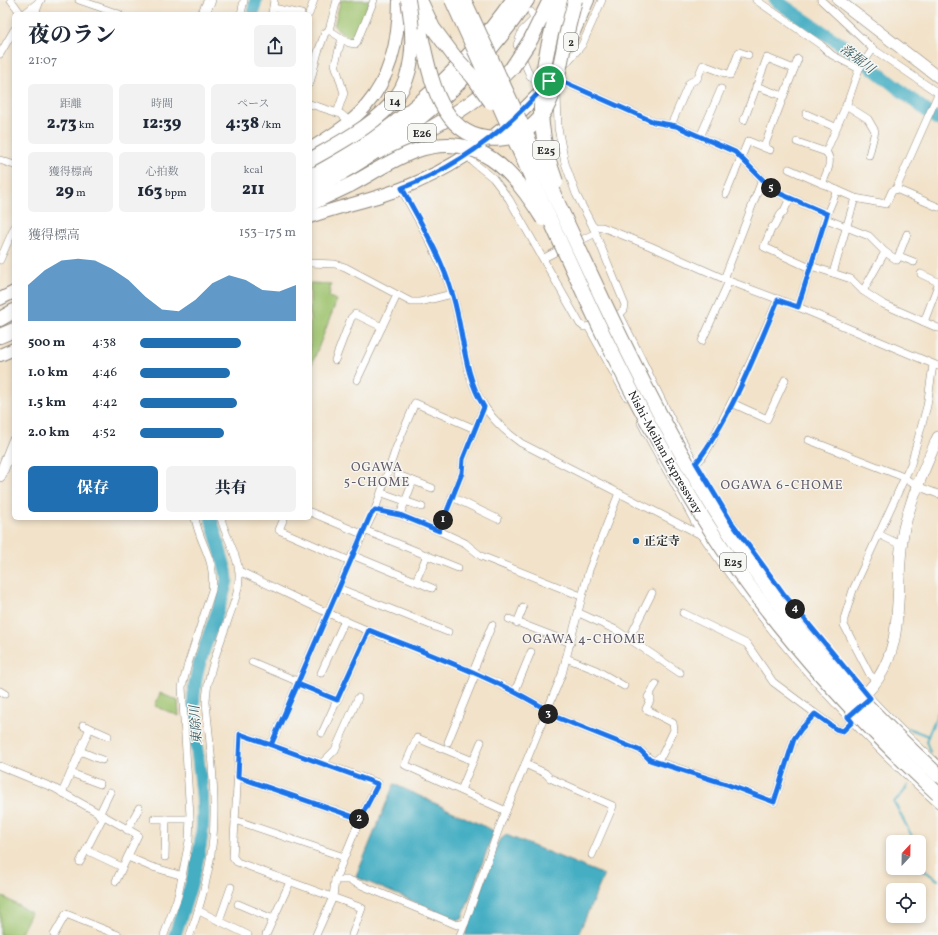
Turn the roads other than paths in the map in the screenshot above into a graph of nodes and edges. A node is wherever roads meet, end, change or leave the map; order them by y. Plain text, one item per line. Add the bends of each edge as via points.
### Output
1 (11, 0) edge
2 (40, 0) edge
3 (79, 0) edge
4 (210, 0) edge
5 (244, 0) edge
6 (274, 0) edge
7 (314, 0) edge
8 (336, 0) edge
9 (374, 0) edge
10 (420, 0) edge
11 (452, 0) edge
12 (464, 0) edge
13 (470, 0) edge
14 (506, 0) edge
15 (513, 0) edge
16 (550, 0) edge
17 (560, 0) edge
18 (575, 0) edge
19 (588, 0) edge
20 (602, 0) edge
21 (756, 0) edge
22 (822, 0) edge
23 (838, 0) edge
24 (402, 1) edge
25 (529, 6) edge
26 (272, 11) edge
27 (20, 12) edge
28 (25, 12) edge
29 (36, 12) edge
30 (113, 12) edge
31 (204, 12) edge
32 (241, 12) edge
33 (310, 12) edge
34 (329, 30) junction
35 (342, 38) junction
36 (12, 39) edge
37 (873, 49) junction
38 (474, 52) junction
39 (0, 54) edge
40 (748, 55) dead end
41 (798, 59) dead end
42 (794, 69) junction
43 (859, 69) junction
44 (312, 75) edge
45 (938, 77) edge
46 (549, 81) junction
47 (756, 86) junction
48 (721, 89) dead end
49 (784, 96) junction
50 (937, 96) edge
51 (312, 105) edge
52 (846, 105) junction
53 (513, 106) junction
54 (337, 113) junction
55 (806, 114) dead end
56 (744, 120) dead end
57 (350, 121) junction
58 (671, 125) junction
59 (835, 127) junction
60 (700, 136) junction
61 (797, 142) dead end
62 (312, 148) edge
63 (826, 152) junction
64 (468, 155) junction
65 (869, 155) dead end
66 (740, 158) junction
67 (312, 159) edge
68 (0, 160) edge
69 (525, 162) junction
70 (12, 165) edge
71 (789, 170) dead end
72 (312, 175) edge
73 (762, 180) junction
74 (323, 184) junction
75 (822, 184) junction
76 (402, 188) junction
77 (896, 189) junction
78 (312, 190) edge
79 (837, 190) junction
80 (726, 194) dead end
81 (790, 198) junction
82 (855, 198) junction
83 (312, 203) edge
84 (938, 207) edge
85 (312, 216) edge
86 (826, 216) junction
87 (847, 228) junction
88 (594, 230) junction
89 (12, 233) edge
90 (907, 234) dead end
91 (885, 252) junction
92 (899, 256) junction
93 (544, 258) junction
94 (0, 260) edge
95 (914, 262) dead end
96 (312, 263) edge
97 (810, 267) junction
98 (833, 273) junction
99 (921, 274) dead end
100 (726, 280) junction
101 (938, 284) edge
102 (584, 291) junction
103 (863, 291) junction
104 (599, 292) junction
105 (12, 293) edge
106 (452, 294) junction
107 (396, 295) junction
108 (0, 299) edge
109 (778, 300) junction
110 (798, 307) junction
111 (12, 314) edge
112 (620, 315) junction
113 (0, 320) edge
114 (924, 322) junction
115 (382, 327) junction
116 (589, 328) junction
117 (938, 328) edge
118 (12, 331) edge
119 (0, 336) edge
120 (702, 341) dead end
121 (12, 350) edge
122 (0, 356) edge
123 (335, 360) dead end
124 (936, 365) edge
125 (357, 380) dead end
126 (785, 380) dead end
127 (732, 403) junction
128 (484, 407) junction
129 (475, 429) junction
130 (938, 437) edge
131 (809, 440) dead end
132 (12, 446) edge
133 (696, 463) junction
134 (398, 475) dead end
135 (0, 476) edge
136 (904, 479) junction
137 (672, 480) junction
138 (413, 481) junction
139 (917, 486) junction
140 (432, 488) dead end
141 (619, 493) junction
142 (385, 494) dead end
143 (938, 494) edge
144 (452, 497) junction
145 (405, 501) junction
146 (422, 507) dead end
147 (375, 510) junction
148 (312, 513) edge
149 (400, 515) junction
150 (498, 519) dead end
151 (196, 520) edge
152 (222, 520) edge
153 (283, 520) edge
154 (439, 531) junction
155 (363, 532) junction
156 (878, 534) junction
157 (703, 536) junction
158 (902, 545) junction
159 (427, 555) junction
160 (351, 558) junction
161 (458, 568) dead end
162 (239, 571) junction
163 (416, 581) junction
164 (338, 588) junction
165 (432, 588) dead end
166 (652, 593) dead end
167 (582, 596) junction
168 (523, 608) dead end
169 (328, 613) junction
170 (579, 613) junction
171 (684, 613) dead end
172 (345, 620) junction
173 (509, 620) dead end
174 (517, 622) junction
175 (492, 625) dead end
176 (369, 630) junction
177 (448, 632) dead end
178 (629, 639) junction
179 (571, 643) junction
180 (531, 652) dead end
181 (566, 658) junction
182 (252, 662) dead end
183 (321, 672) dead end
184 (474, 672) junction
185 (680, 673) dead end
186 (877, 681) junction
187 (299, 683) junction
188 (656, 684) dead end
189 (624, 686) dead end
190 (515, 691) junction
191 (868, 696) junction
192 (358, 698) dead end
193 (337, 700) junction
194 (546, 712) junction
195 (815, 714) junction
196 (850, 720) junction
197 (322, 733) dead end
198 (108, 736) dead end
199 (448, 742) dead end
200 (481, 742) dead end
201 (271, 745) junction
202 (80, 750) junction
203 (102, 760) dead end
204 (473, 761) junction
205 (655, 761) junction
206 (322, 763) junction
207 (525, 764) junction
208 (938, 764) edge
209 (0, 766) edge
210 (71, 773) junction
211 (938, 775) edge
212 (238, 777) junction
213 (100, 784) dead end
214 (461, 790) junction
215 (110, 792) dead end
216 (62, 794) junction
217 (938, 794) edge
218 (938, 804) edge
219 (139, 808) dead end
220 (506, 811) junction
221 (101, 816) junction
222 (154, 819) dead end
223 (166, 819) junction
224 (190, 819) junction
225 (360, 819) junction
226 (235, 820) junction
227 (127, 830) junction
228 (86, 850) junction
229 (592, 855) dead end
230 (128, 857) junction
231 (165, 857) dead end
232 (344, 858) junction
233 (80, 862) dead end
234 (122, 868) junction
235 (183, 876) junction
236 (334, 880) junction
237 (116, 881) dead end
238 (290, 882) junction
239 (231, 888) dead end
240 (333, 897) junction
241 (238, 904) dead end
242 (199, 911) junction
243 (273, 920) junction
244 (219, 921) junction
245 (465, 923) junction
246 (54, 935) edge
247 (118, 935) edge
248 (164, 935) edge
249 (190, 935) edge
250 (248, 935) edge
251 (266, 935) edge
252 (316, 935) edge
253 (352, 935) edge
254 (460, 935) edge

1 - 27 street
2 - 28 street
2 - 29 street
3 - 30 street
4 - 31 street
5 - 32 street
6 - 26 street
7 - 33 street
8 - 34 street
9 - 35 street via 356,44
10 - 38 highway via 433,28
11 - 38 highway, bridge
12 - 38 highway, bridge
13 - 53 highway, E25, bridge via 508,88
14 - 38 highway
15 - 38 highway, E26
16 - 74 highway, E26, bridge via 531,39 512,68 497,82 460,111
17 - 104 highway, E25, bridge via 545,64 541,123 558,190
18 - 24 highway, bridge via 556,84 548,106 539,119 527,129 503,138 481,136 466,131 443,108
19 - 46 main road, 2 via 572,40
20 - 46 street via 582,45
21 - 43 street via 832,55
22 - 37 street
23 - 45 street
24 - 57 main road via 395,43 387,69 366,106
24 - 67 highway, 14, bridge via 412,28 412,55 407,77 397,98 381,116
25 - 38 highway, E26 via 502,35
25 - 46 street via 534,19 519,37 518,50 530,76
34 - 35 street
34 - 44 street via 325,33
35 - 54 street via 335,64 344,93
36 - 39 street
37 - 43 street
37 - 50 street
38 - 53 highway, Nishi-Meihan Expressway / E25, bridge
38 - 69 highway, Nishi-Meihan Expressway / E25, bridge
38 - 69 highway, bridge via 488,97
38 - 72 highway, E26 via 397,121 357,149
38 - 74 highway, E26 via 444,97 409,127
40 - 58 street via 739,52 730,75 703,65 697,79 689,83
41 - 42 street
42 - 47 street via 767,58
42 - 49 street
43 - 52 street
46 - 58 street via 566,83 654,122
46 - 64 main road, 2 via 514,119
46 - 88 street via 557,92 559,134 565,162 576,194
47 - 49 street
47 - 56 street
48 - 60 street
49 - 66 street via 767,149 748,141
50 - 77 street
51 - 54 street
52 - 59 street
52 - 65 street via 868,119 875,131
53 - 104 highway, Nishi-Meihan Expressway / E25, bridge
54 - 57 street
55 - 59 street
57 - 62 main road
58 - 60 street
59 - 63 street
60 - 66 street via 735,152
61 - 63 street
63 - 75 street via 830,161
64 - 76 main road, 2 via 427,179
64 - 93 street via 502,188
66 - 73 street
66 - 80 street
68 - 70 street
69 - 102 highway, Nishi-Meihan Expressway / E25, bridge
71 - 75 street
73 - 81 street via 774,191
73 - 100 street
74 - 78 highway, E26
75 - 79 street
76 - 85 main road, 2
76 - 106 street via 441,263
77 - 82 street via 892,191 886,204
77 - 84 street
79 - 82 street
79 - 86 street
81 - 86 street
81 - 97 street via 784,212 772,227 764,247
82 - 87 street
83 - 102 highway, E26, bridge via 415,151 445,145 465,147 498,162 518,183 534,204
86 - 87 street
86 - 97 street
87 - 91 street via 869,236
87 - 98 street
88 - 93 street
88 - 100 street via 602,227
88 - 112 street via 625,305
89 - 94 street
90 - 92 street
91 - 92 street via 898,260
91 - 103 street
92 - 95 street
93 - 116 street via 580,324
96 - 107 street via 345,267
97 - 98 street
97 - 110 street
98 - 103 street via 851,279
99 - 101 street
100 - 109 street
100 - 120 street
101 - 114 street
102 - 217 highway, Nishi-Meihan Expressway / E25, bridge via 660,447 709,528 760,602 820,674 877,736
103 - 114 street via 883,304
104 - 211 highway, Nishi-Meihan Expressway / E25, bridge via 674,442 721,520 773,595 831,666 892,733
105 - 108 main road
106 - 107 street via 420,302 411,302
106 - 128 street via 472,385
107 - 115 street
109 - 110 street
109 - 127 street
110 - 124 street
111 - 113 highway
112 - 116 street
112 - 133 street
114 - 117 street
115 - 123 street via 355,314 351,318
115 - 125 street
116 - 137 street
118 - 119 highway
121 - 122 main road
124 - 136 street via 911,464
126 - 127 street via 767,419
127 - 133 street
128 - 129 street
128 - 141 street via 489,416 521,443
129 - 144 street
129 - 147 street via 415,403 396,448
130 - 139 street
131 - 136 street
132 - 135 street
133 - 137 street
133 - 191 street via 732,523 779,587
134 - 138 street
136 - 139 street
136 - 156 street
137 - 157 street
138 - 140 street
138 - 145 street
139 - 143 street
139 - 158 street via 904,529
141 - 157 street
141 - 167 street via 598,542
142 - 145 street
144 - 150 street
144 - 154 street
145 - 146 street
145 - 149 street
147 - 149 street
147 - 155 street
148 - 155 street
149 - 154 street
151 - 224 street via 213,567 214,580 182,687
152 - 162 street
153 - 160 street via 279,530
154 - 167 street via 465,544 481,556
155 - 159 street
155 - 160 street
156 - 158 street
156 - 186 street via 853,590 844,619 844,625 870,675
157 - 196 street via 799,664
158 - 186 street via 899,558 895,640
159 - 161 street
159 - 163 street
160 - 163 street
160 - 164 street
162 - 169 street
162 - 242 street via 237,596 210,670 207,687 214,816 210,867
163 - 165 street
164 - 169 street
164 - 177 street
166 - 178 street
167 - 170 street
168 - 174 street
169 - 172 street
169 - 187 street
170 - 178 street
170 - 179 street
171 - 195 street via 748,644 773,682
172 - 176 street
172 - 183 street
173 - 174 street
174 - 179 street
175 - 184 street
176 - 184 street
176 - 193 street
178 - 185 street
179 - 181 street
180 - 190 street
181 - 189 street via 596,670
181 - 194 street
182 - 187 street
184 - 190 street
184 - 199 street
186 - 191 street
187 - 193 street
187 - 201 street
188 - 205 street via 648,697 652,699 646,709 673,723 674,730 662,756
190 - 194 street
191 - 196 street
191 - 208 street
192 - 206 street via 335,750
193 - 197 street
194 - 205 street via 641,751 650,760
194 - 207 street
195 - 196 street via 843,731
195 - 205 street via 794,739 774,802
196 - 218 street
198 - 202 street via 87,727
200 - 204 street
201 - 206 street
201 - 212 street via 240,734
202 - 203 street
202 - 210 street
204 - 214 street
204 - 214 street via 417,738 405,766
206 - 225 street via 378,784
207 - 220 street
207 - 229 street via 613,806
209 - 216 street
210 - 213 street
210 - 216 street
212 - 225 street
212 - 226 street
214 - 220 street
215 - 221 street
216 - 221 street
219 - 227 street
220 - 245 street
221 - 227 street
221 - 228 street
222 - 223 street
223 - 224 street
223 - 231 street
224 - 235 street
225 - 232 street
226 - 232 street
226 - 238 street via 233,857 237,862
227 - 230 street via 138,835
228 - 233 street
228 - 234 street
230 - 234 street
230 - 235 street
232 - 236 street
234 - 237 street
235 - 248 street
236 - 240 street
236 - 245 street via 349,880 458,925
238 - 240 street
238 - 243 street
239 - 244 street
240 - 252 street
240 - 253 street via 362,908
241 - 243 street
242 - 244 street
242 - 249 street
243 - 251 street
244 - 250 street
245 - 254 street
246 - 247 street via 66,914

